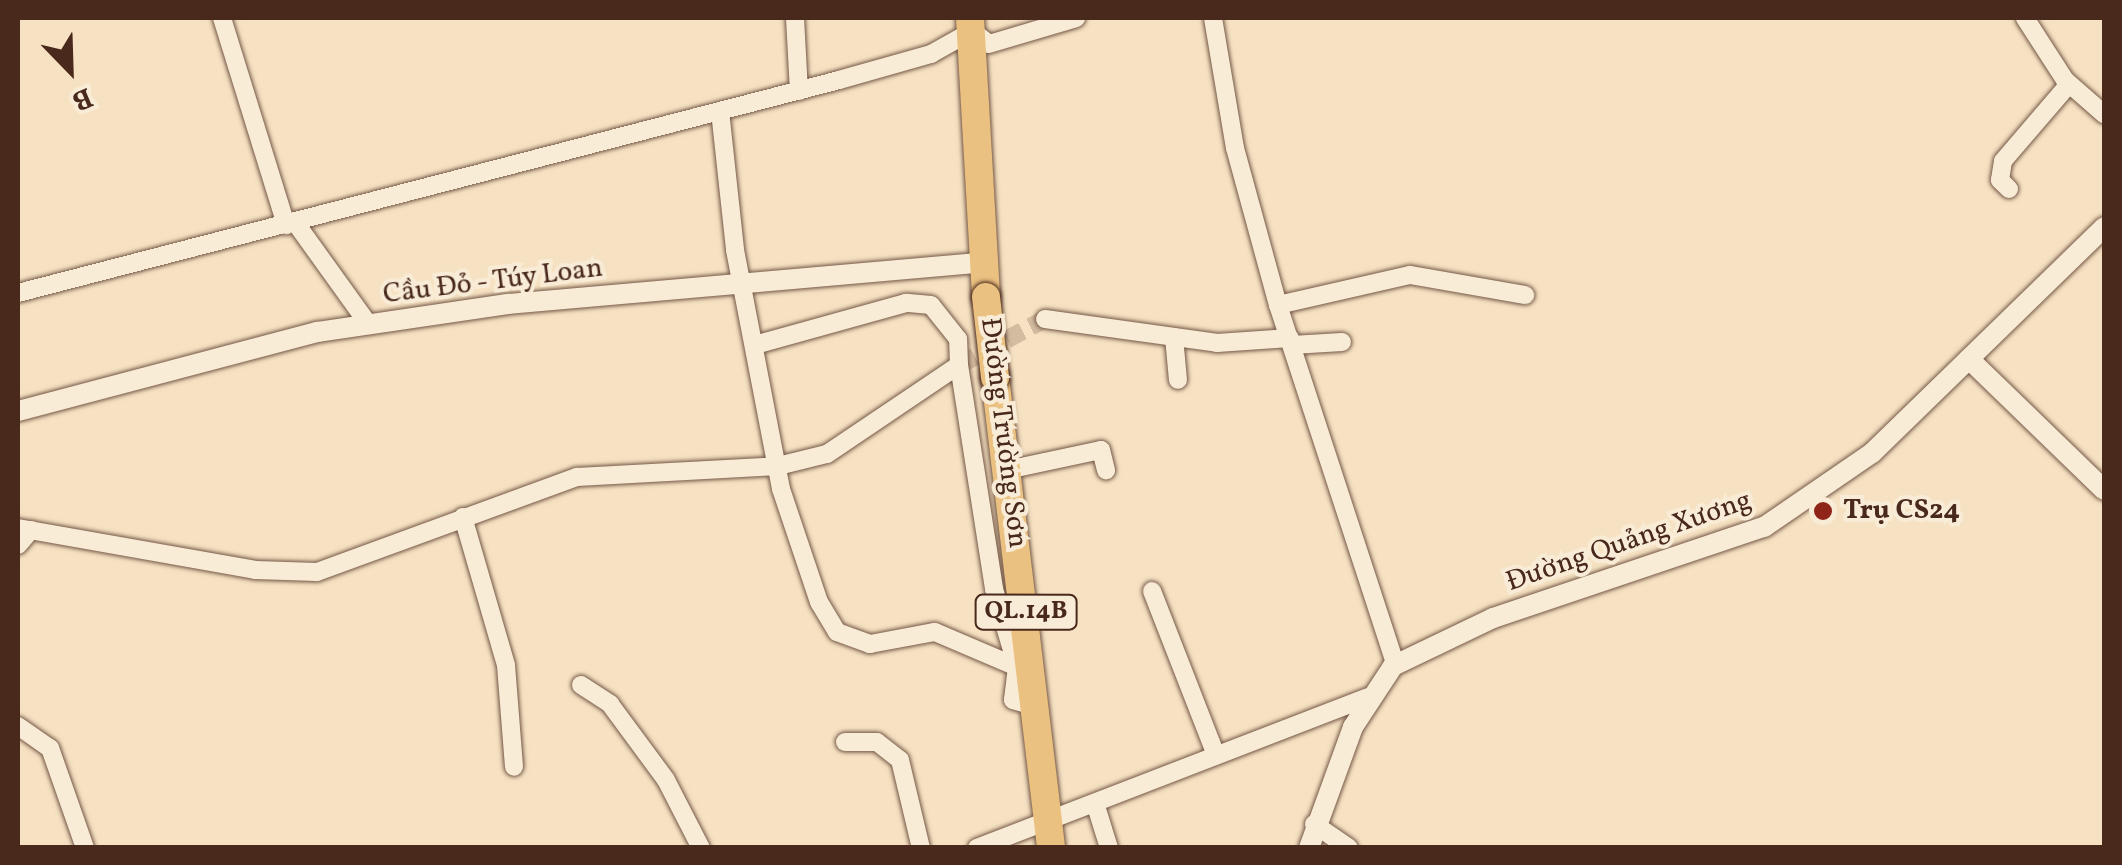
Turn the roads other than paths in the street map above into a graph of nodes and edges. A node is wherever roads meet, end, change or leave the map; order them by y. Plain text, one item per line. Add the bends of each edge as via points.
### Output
1 (222, 18) edge
2 (795, 18) edge
3 (1076, 18) edge
4 (1213, 18) edge
5 (2025, 18) edge
6 (971, 24) edge
7 (2070, 84) junction
8 (799, 90) junction
9 (720, 111) junction
10 (2104, 114) edge
11 (2009, 188) dead end
12 (290, 223) junction
13 (2104, 227) edge
14 (984, 262) junction
15 (744, 284) junction
16 (18, 293) edge
17 (1525, 295) dead end
18 (1278, 304) junction
19 (1045, 320) tunnel mouth
20 (369, 325) junction
21 (1174, 337) junction
22 (1291, 342) junction
23 (1342, 342) dead end
24 (756, 346) junction
25 (1969, 360) junction
26 (959, 365) junction
27 (1178, 380) dead end
28 (18, 411) edge
29 (778, 466) junction
30 (1007, 470) junction
31 (1106, 470) dead end
32 (2104, 490) edge
33 (463, 517) junction
34 (24, 529) edge
35 (18, 545) edge
36 (1152, 590) dead end
37 (1396, 664) junction
38 (1016, 666) junction
39 (581, 685) dead end
40 (1368, 697) junction
41 (1038, 708) junction
42 (18, 726) edge
43 (845, 742) dead end
44 (1215, 754) junction
45 (514, 767) dead end
46 (1096, 806) junction
47 (1314, 824) junction
48 (1049, 836) edge
49 (85, 848) edge
50 (701, 848) edge
51 (922, 848) edge
52 (977, 848) edge
53 (1109, 848) edge
54 (1308, 848) edge
55 (1349, 848) edge

1 - 12 street
2 - 8 street
3 - 6 street via 989,44
4 - 18 street via 1235,148
5 - 7 street
6 - 8 street via 932,54
6 - 14 highway, Đường Trường Sơn / QL.14B
7 - 10 street
7 - 11 street via 2003,161 2000,180
8 - 9 street
9 - 12 street
9 - 15 street
12 - 16 street
12 - 20 street
13 - 25 street, Đường Quảng Xương
14 - 15 street, Cầu Đỏ - Túy Loan
14 - 30 highway, Đường Trường Sơn / QL.14B, bridge
15 - 20 street, Cầu Đỏ - Túy Loan
15 - 24 street
17 - 18 street via 1410,275
18 - 22 street
19 - 21 street
20 - 28 street, Cầu Đỏ - Túy Loan
21 - 22 street
21 - 27 street
22 - 23 street
22 - 37 street
24 - 26 street via 906,303 932,306 958,340
24 - 29 street
25 - 32 street
25 - 37 street, Đường Quảng Xương via 1872,453 1764,527 1493,618
26 - 29 street via 850,445
26 - 38 street via 994,589
29 - 33 street via 577,476
29 - 38 street via 836,632 870,644 935,632
30 - 31 street via 1101,450
30 - 41 highway, Đường Trường Sơn / QL.14B
33 - 34 street via 317,572 255,570
33 - 45 street via 506,665
34 - 35 street
36 - 44 street
37 - 40 street, Đường Quảng Xương
38 - 41 street via 1016,708
39 - 50 street via 610,704 635,749 666,780
40 - 44 street
40 - 47 street, Đường Quảng Xương
41 - 48 highway, Đường Trường Sơn / QL.14B
42 - 49 street via 50,748
43 - 51 street via 877,742 900,760
44 - 46 street
46 - 48 street
46 - 53 street
47 - 54 street, Đường Quảng Xương
47 - 55 street
48 - 52 street

